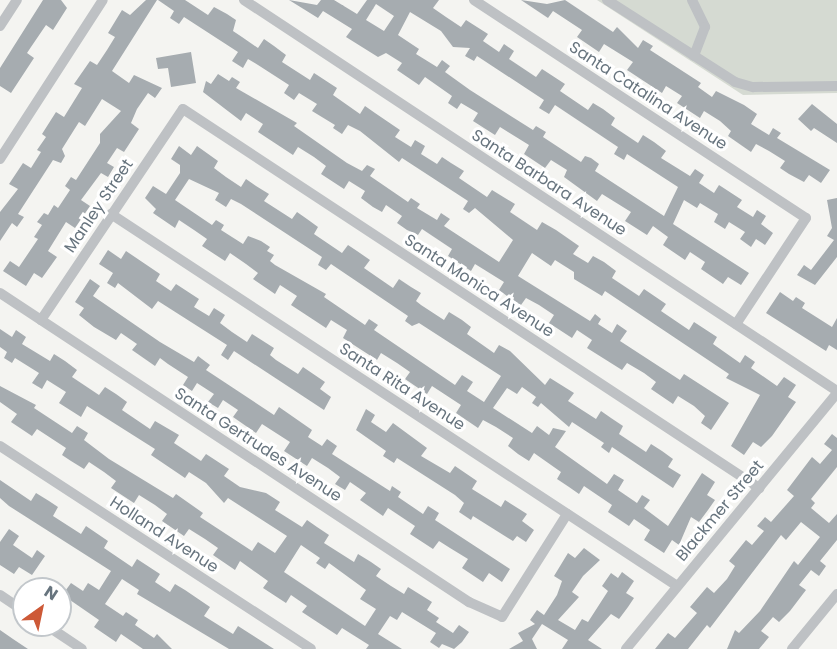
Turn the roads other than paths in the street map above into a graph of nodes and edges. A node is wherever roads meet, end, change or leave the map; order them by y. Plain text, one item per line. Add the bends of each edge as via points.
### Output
1 (17, 0) edge
2 (103, 0) edge
3 (244, 0) edge
4 (474, 0) edge
5 (692, 0) edge
6 (614, 2) edge
7 (0, 26) edge
8 (694, 56) junction
9 (837, 86) edge
10 (183, 109) joint
11 (0, 159) edge
12 (111, 214) junction
13 (0, 293) edge
14 (41, 320) junction
15 (736, 324) junction
16 (837, 392) edge
17 (0, 446) edge
18 (759, 488) junction
19 (567, 514) junction
20 (677, 586) junction
21 (837, 594) edge
22 (64, 637) edge
23 (82, 649) edge
24 (311, 649) edge
25 (626, 649) edge
26 (792, 649) edge

1 - 7 street
2 - 11 street
3 - 15 street, Santa Barbara Avenue
4 - 15 street, Santa Catalina Avenue via 806,218
5 - 8 street via 705,27
6 - 8 street
8 - 9 street via 735,82 753,87
10 - 12 street, Manley Street
10 - 18 street, Santa Monica Avenue
12 - 14 street, Manley Street
12 - 19 street, Santa Rita Avenue
13 - 14 street, Santa Gertrudes Avenue
14 - 19 street, Santa Gertrudes Avenue via 469,602 502,617
15 - 16 street, Santa Barbara Avenue
16 - 18 street, Blackmer Street
17 - 24 street, Holland Avenue
18 - 20 street, Blackmer Street
19 - 20 street, Santa Rita Avenue
20 - 25 street, Blackmer Street
21 - 26 street
22 - 23 street

